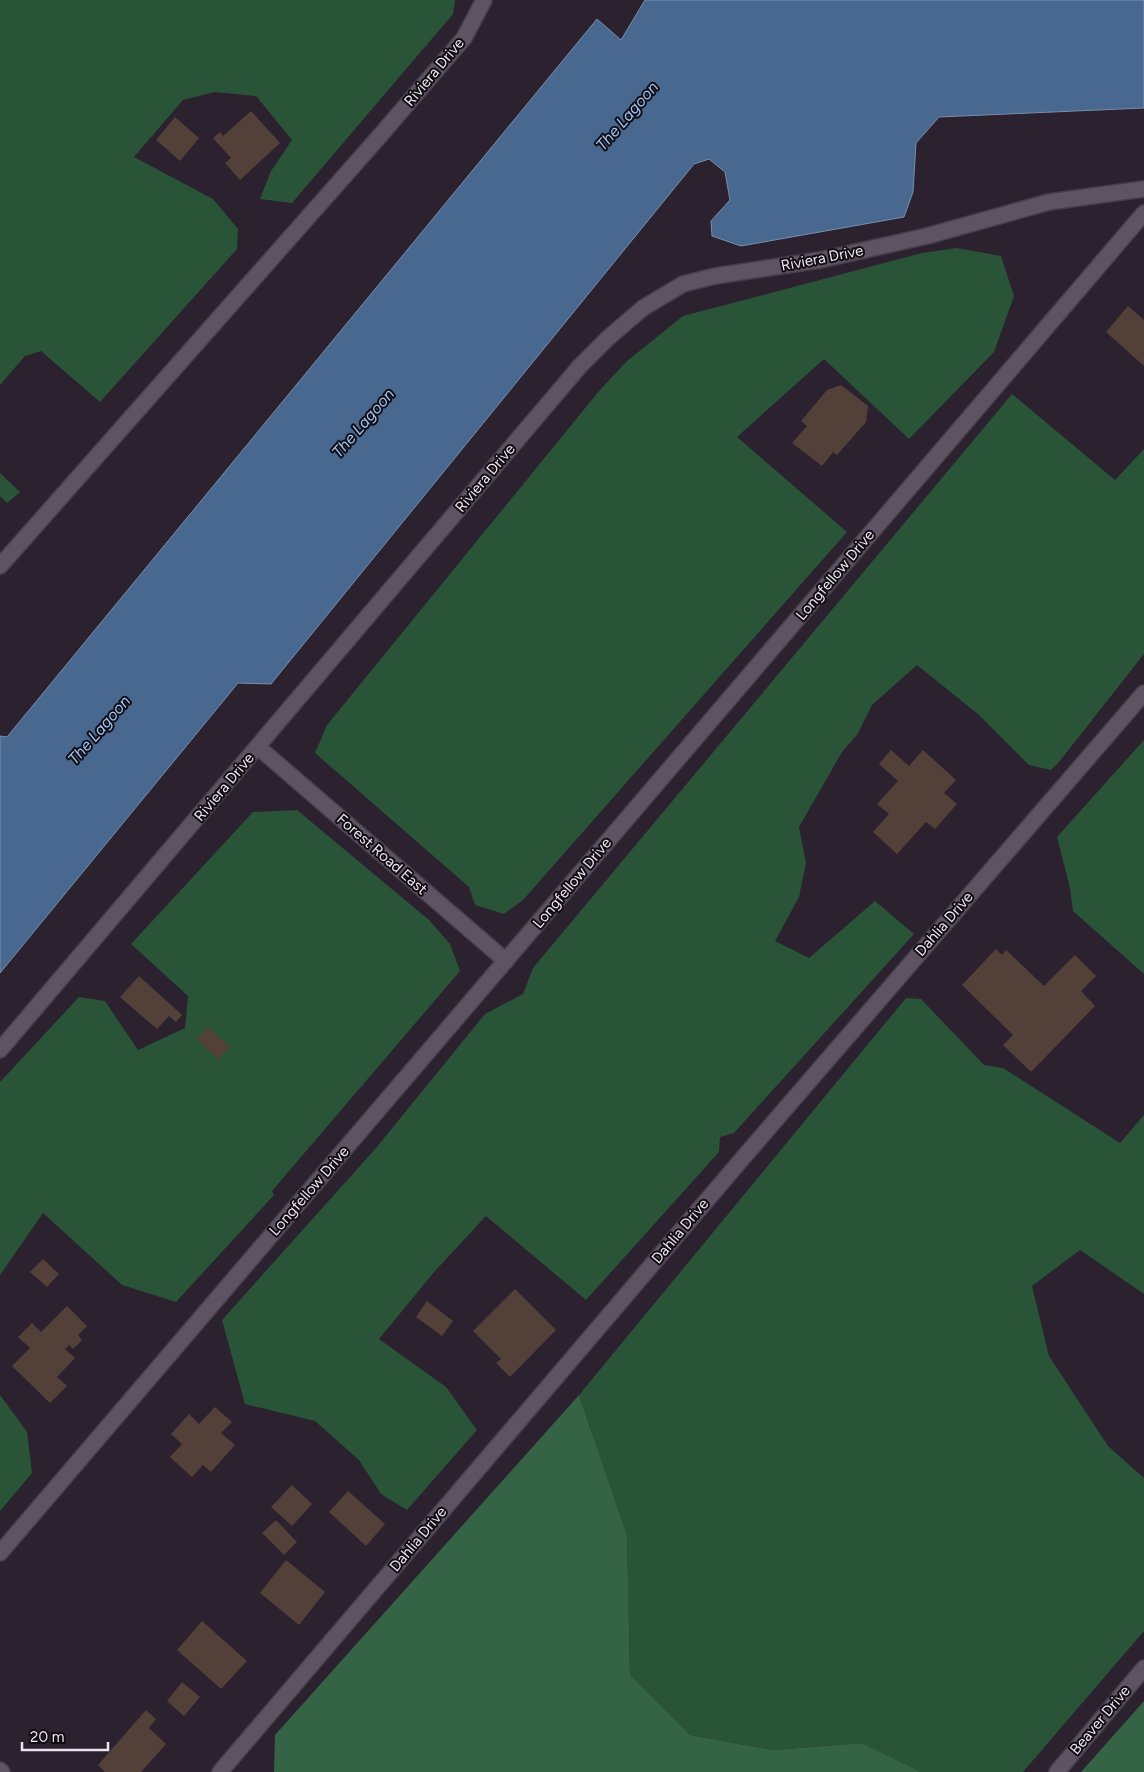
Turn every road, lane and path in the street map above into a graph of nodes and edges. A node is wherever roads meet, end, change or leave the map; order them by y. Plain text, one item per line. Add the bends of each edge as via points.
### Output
1 (484, 0) edge
2 (1144, 189) edge
3 (1144, 213) edge
4 (5, 548) edge
5 (0, 566) edge
6 (1144, 693) edge
7 (258, 747) junction
8 (506, 961) junction
9 (0, 1050) edge
10 (0, 1553) edge
11 (1144, 1668) edge
12 (220, 1772) edge
13 (1057, 1772) edge

1 - 4 street, Riviera Drive via 464,38 372,145
2 - 7 street, Riviera Drive via 1049,202 859,252 714,276 683,284 643,308 580,366
3 - 8 street, Longfellow Drive
4 - 5 street, Riviera Drive
6 - 12 street, Dahlia Drive
7 - 8 street, Forest Road East
7 - 9 street, Riviera Drive
8 - 10 street, Longfellow Drive
11 - 13 street, Beaver Drive

